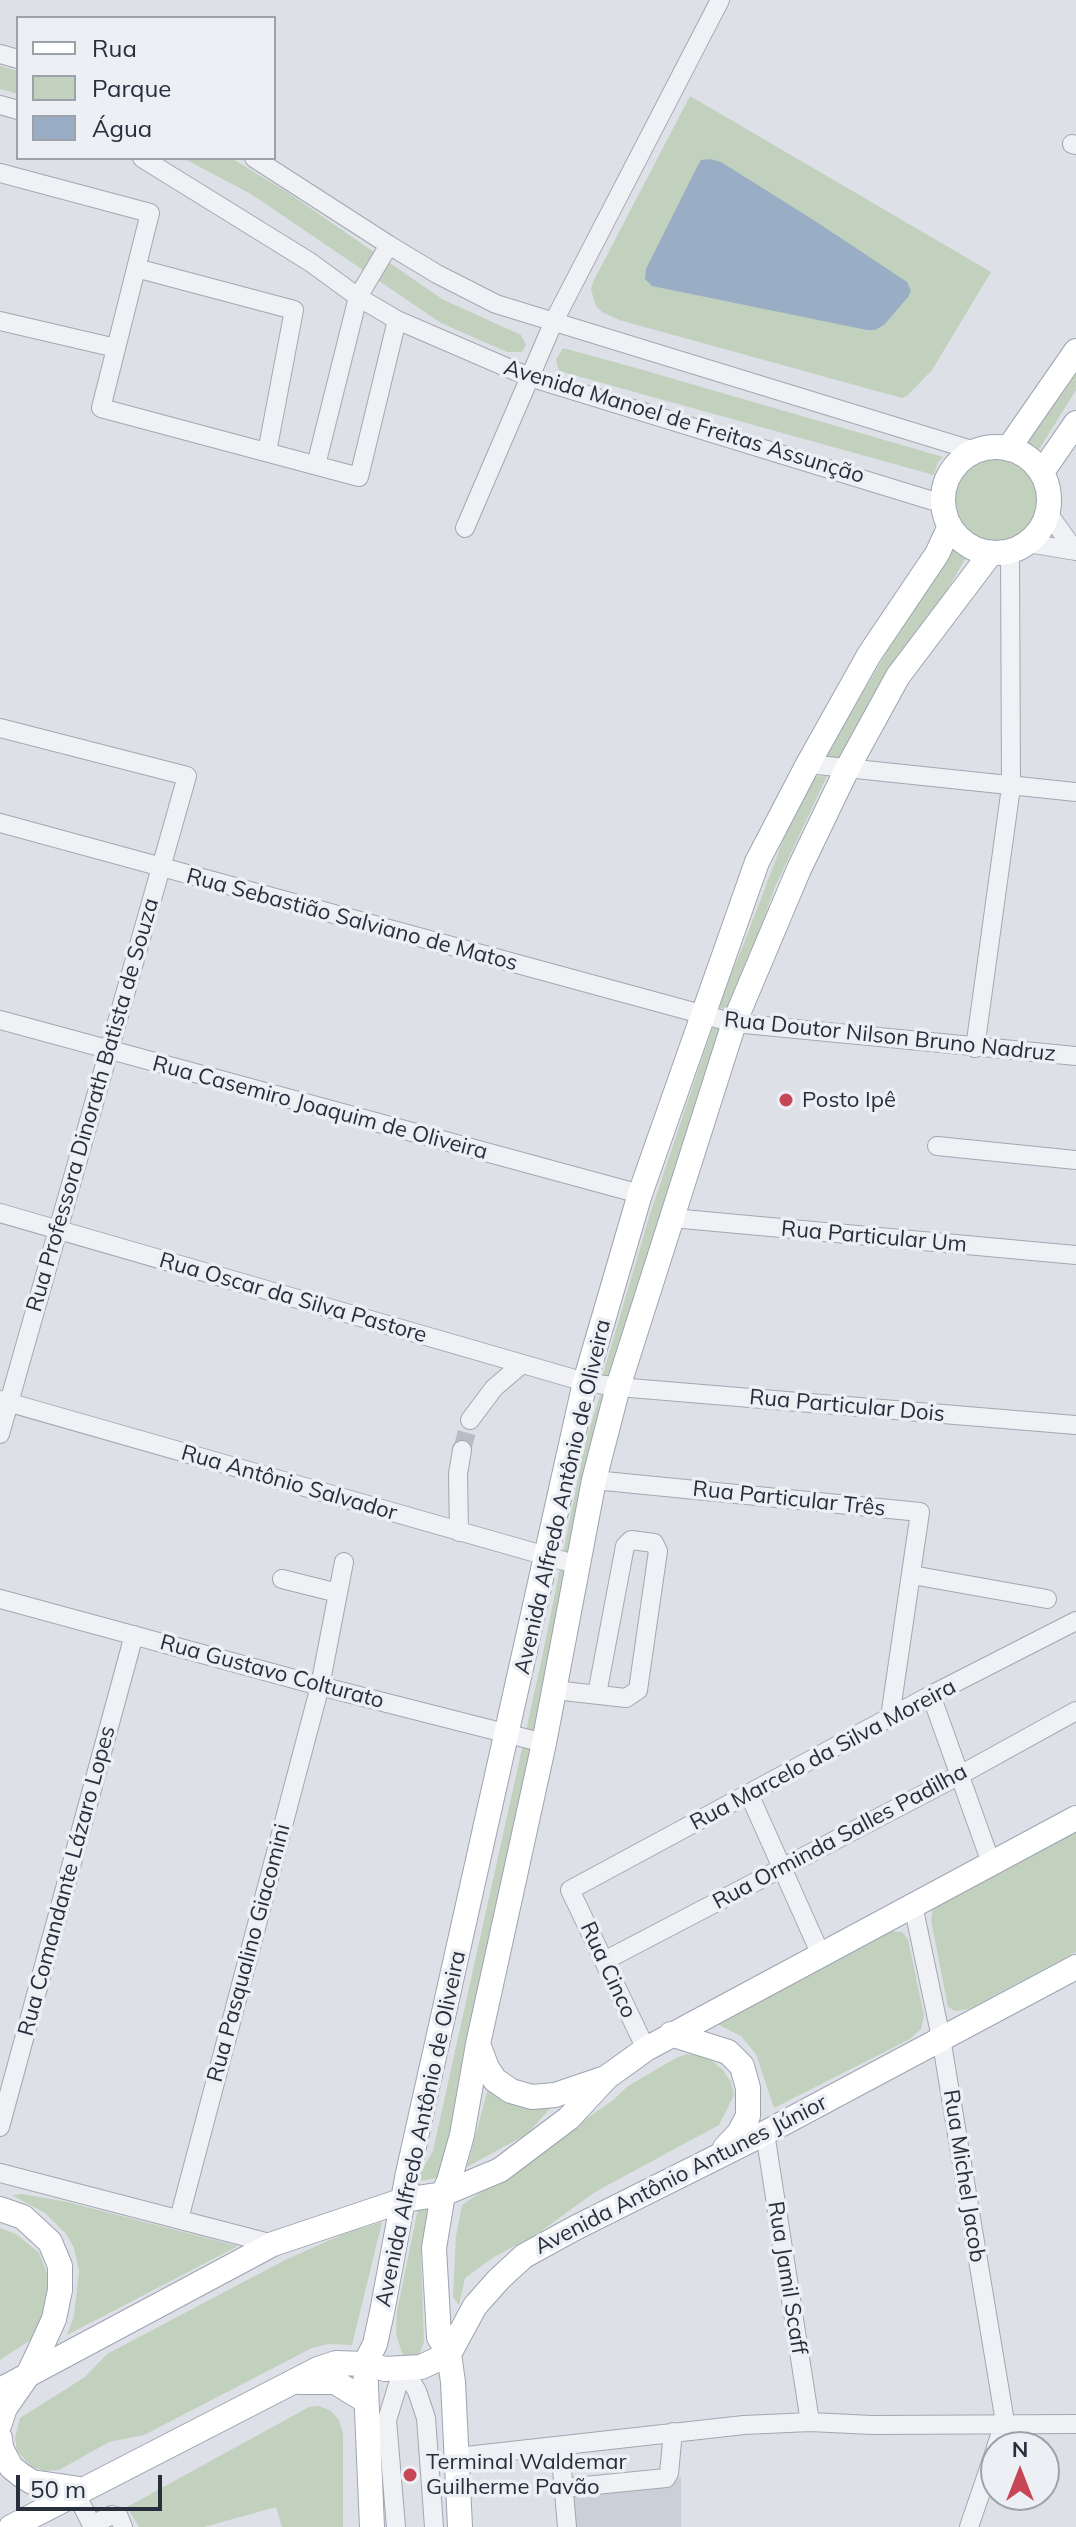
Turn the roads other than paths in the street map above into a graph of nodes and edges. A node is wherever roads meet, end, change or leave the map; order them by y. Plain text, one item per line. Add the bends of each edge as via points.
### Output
1 (720, 0) edge
2 (145, 160) edge
3 (257, 160) edge
4 (0, 173) edge
5 (389, 245) junction
6 (136, 268) junction
7 (358, 297) junction
8 (397, 320) junction
9 (0, 321) edge
10 (554, 321) junction
11 (116, 348) junction
12 (1076, 351) edge
13 (529, 377) junction
14 (1076, 423) edge
15 (1008, 449) junction
16 (975, 451) junction
17 (267, 452) junction
18 (316, 465) junction
19 (1042, 472) junction
20 (1048, 513) junction
21 (946, 515) junction
22 (465, 528) dead end
23 (1010, 550) junction
24 (1076, 551) edge
25 (0, 728) edge
26 (808, 764) junction
27 (847, 769) junction
28 (1011, 787) junction
29 (1076, 792) edge
30 (0, 823) edge
31 (161, 867) junction
32 (703, 1016) junction
33 (0, 1020) edge
34 (734, 1023) junction
35 (975, 1048) junction
36 (109, 1051) junction
37 (1076, 1056) edge
38 (937, 1146) dead end
39 (1076, 1160) edge
40 (640, 1194) junction
41 (0, 1213) edge
42 (672, 1218) junction
43 (58, 1230) junction
44 (1076, 1255) edge
45 (522, 1364) junction
46 (585, 1382) junction
47 (618, 1387) junction
48 (5, 1401) edge
49 (470, 1420) tunnel mouth
50 (1076, 1425) edge
51 (0, 1434) edge
52 (462, 1450) tunnel mouth
53 (594, 1480) junction
54 (459, 1532) junction
55 (546, 1557) junction
56 (344, 1562) dead end
57 (578, 1565) junction
58 (912, 1575) junction
59 (282, 1579) dead end
60 (338, 1593) junction
61 (0, 1599) edge
62 (1047, 1599) dead end
63 (1076, 1621) edge
64 (134, 1635) junction
65 (320, 1686) junction
66 (554, 1690) junction
67 (597, 1694) junction
68 (931, 1695) junction
69 (1076, 1711) edge
70 (890, 1717) junction
71 (508, 1734) junction
72 (544, 1743) junction
73 (960, 1775) junction
74 (749, 1794) junction
75 (1076, 1818) edge
76 (991, 1863) junction
77 (782, 1868) junction
78 (570, 1890) joint
79 (913, 1905) junction
80 (821, 1955) junction
81 (604, 1961) junction
82 (1076, 1967) edge
83 (671, 2034) junction
84 (941, 2038) junction
85 (478, 2044) junction
86 (646, 2049) junction
87 (607, 2077) junction
88 (0, 2127) edge
89 (765, 2133) junction
90 (718, 2155) junction
91 (0, 2173) edge
92 (443, 2194) junction
93 (404, 2200) junction
94 (0, 2209) edge
95 (179, 2219) junction
96 (273, 2244) junction
97 (449, 2354) junction
98 (365, 2364) junction
99 (403, 2368) junction
100 (28, 2375) junction
101 (278, 2388) junction
102 (0, 2390) edge
103 (366, 2401) junction
104 (810, 2422) junction
105 (1005, 2422) junction
106 (0, 2423) edge
107 (1076, 2424) edge
108 (1002, 2431) edge
109 (673, 2432) junction
110 (0, 2438) edge
111 (560, 2446) junction
112 (457, 2457) junction
113 (565, 2488) junction
114 (78, 2491) junction
115 (980, 2495) edge
116 (93, 2526) edge
117 (11, 2527) edge
118 (123, 2527) edge
119 (372, 2527) edge
120 (396, 2527) edge
121 (434, 2527) edge
122 (460, 2527) edge
123 (567, 2527) edge
124 (969, 2527) edge

1 - 10 street
2 - 7 street, Avenida Manoel de Freitas Assunção
3 - 5 street
4 - 6 street via 150,213
5 - 7 street
5 - 10 street via 496,304
6 - 11 street
6 - 17 street via 294,310
7 - 8 street, Avenida Manoel de Freitas Assunção
7 - 18 street
8 - 13 street, Avenida Manoel de Freitas Assunção
8 - 18 street via 359,477
9 - 11 street
10 - 13 street
10 - 16 street
11 - 17 street via 101,408
12 - 15 main road
13 - 21 street, Avenida Manoel de Freitas Assunção
13 - 22 street
14 - 19 main road
15 - 16 main road
15 - 19 main road via 1027,457
16 - 21 main road via 953,469 945,486
17 - 18 street
19 - 20 main road via 1049,492
20 - 23 main road via 1039,533
20 - 24 street
21 - 23 main road via 967,545
21 - 26 main road, Avenida Alfredo Antônio de Oliveira via 937,554 869,655
23 - 24 street
23 - 27 main road, Avenida Alfredo Antônio de Oliveira via 898,676
23 - 28 street
25 - 31 street, Rua Professora Dinorath Batista de Souza via 187,776
26 - 27 street
26 - 32 main road, Avenida Alfredo Antônio de Oliveira via 757,862
27 - 28 street
27 - 34 main road, Avenida Alfredo Antônio de Oliveira
28 - 29 street
28 - 35 street
30 - 31 street, Rua Sebastião Salviano de Matos
31 - 32 street, Rua Sebastião Salviano de Matos
31 - 36 street, Rua Professora Dinorath Batista de Souza
32 - 34 street, Rua Doutor Nilson Bruno Nadruz
32 - 40 main road, Avenida Alfredo Antônio de Oliveira
33 - 36 street, Rua Casemiro Joaquim de Oliveira
34 - 35 street, Rua Doutor Nilson Bruno Nadruz
34 - 42 main road, Avenida Alfredo Antônio de Oliveira
35 - 37 street, Rua Doutor Nilson Bruno Nadruz
36 - 40 street, Rua Casemiro Joaquim de Oliveira
36 - 43 street, Rua Professora Dinorath Batista de Souza
38 - 39 street
40 - 46 main road, Avenida Alfredo Antônio de Oliveira
41 - 43 street, Rua Oscar da Silva Pastore
42 - 44 street, Rua Particular Um
42 - 47 main road, Avenida Alfredo Antônio de Oliveira
43 - 45 street, Rua Oscar da Silva Pastore
43 - 48 street, Rua Professora Dinorath Batista de Souza
45 - 46 street, Rua Oscar da Silva Pastore
45 - 49 street via 494,1388
46 - 47 street, Rua Particular Dois
46 - 55 main road, Avenida Alfredo Antônio de Oliveira
47 - 50 street, Rua Particular Dois
47 - 53 main road, Avenida Alfredo Antônio de Oliveira
48 - 51 street, Rua Professora Dinorath Batista de Souza
48 - 54 street, Rua Antônio Salvador
52 - 54 street
53 - 57 main road, Avenida Alfredo Antônio de Oliveira
53 - 58 street, Rua Particular Três via 920,1512
54 - 55 street, Rua Antônio Salvador
55 - 57 street, Rua Antônio Salvador
55 - 71 main road, Avenida Alfredo Antônio de Oliveira
56 - 60 street, Rua Pasqualino Giacomini
57 - 66 main road, Avenida Alfredo Antônio de Oliveira
58 - 62 street
58 - 70 street, Rua Particular Três
59 - 60 street
60 - 65 street, Rua Pasqualino Giacomini
61 - 64 street, Rua Gustavo Colturato
63 - 68 street, Rua Marcelo da Silva Moreira
64 - 65 street, Rua Gustavo Colturato
64 - 88 street, Rua Comandante Lázaro Lopes
65 - 71 street, Rua Gustavo Colturato
65 - 95 street, Rua Pasqualino Giacomini
66 - 67 street
66 - 72 main road, Avenida Alfredo Antônio de Oliveira
67 - 67 street via 626,1698 638,1690 658,1551 654,1543 631,1540 625,1546
68 - 70 street, Rua Marcelo da Silva Moreira
68 - 73 street
69 - 73 street, Rua Orminda Salles Padilha
70 - 74 street, Rua Marcelo da Silva Moreira
71 - 72 street, Rua Gustavo Colturato
71 - 93 main road, Avenida Alfredo Antônio de Oliveira
72 - 85 main road, Avenida Alfredo Antônio de Oliveira
73 - 76 street
73 - 77 street, Rua Orminda Salles Padilha
74 - 77 street
74 - 78 street, Rua Marcelo da Silva Moreira
75 - 76 main road
76 - 79 main road
77 - 80 street
77 - 81 street, Rua Orminda Salles Padilha
78 - 81 street, Rua Cinco
79 - 80 main road
79 - 84 street, Rua Michel Jacob
80 - 83 main road
81 - 86 street, Rua Cinco
82 - 84 main road, Avenida Antônio Antunes Júnior
83 - 86 main road
83 - 90 main road via 728,2052 742,2066 748,2116
84 - 89 main road, Avenida Antônio Antunes Júnior
84 - 105 street, Rua Michel Jacob
85 - 87 main road via 495,2080 532,2097
85 - 92 main road, Avenida Alfredo Antônio de Oliveira via 462,2135
86 - 87 main road
87 - 92 main road via 569,2118 500,2170
89 - 90 main road, Avenida Antônio Antunes Júnior
89 - 104 street, Rua Jamil Scaff
90 - 97 main road, Avenida Antônio Antunes Júnior via 524,2256 475,2306
91 - 95 street
92 - 93 main road
92 - 97 main road, Avenida Alfredo Antônio de Oliveira via 434,2248 435,2304 439,2337
93 - 96 main road
93 - 98 main road, Avenida Alfredo Antônio de Oliveira via 375,2344
94 - 100 main road via 23,2217 50,2242 60,2266 54,2319
95 - 96 street
96 - 100 main road
97 - 99 main road via 421,2367
97 - 112 main road, Avenida Alfredo Antônio de Oliveira
98 - 99 main road
98 - 101 main road via 336,2363
98 - 103 main road, Avenida Alfredo Antônio de Oliveira
99 - 120 street via 387,2420
99 - 121 street via 426,2418
100 - 102 main road
100 - 106 main road
101 - 103 main road via 305,2381 335,2382
101 - 114 main road
103 - 119 main road, Avenida Alfredo Antônio de Oliveira
104 - 105 street
104 - 109 street
105 - 107 street
105 - 108 street, Rua Michel Jacob
109 - 111 street
109 - 113 street via 666,2478
110 - 114 main road via 11,2467 21,2475
111 - 112 street
111 - 113 street
112 - 122 main road, Avenida Alfredo Antônio de Oliveira
113 - 123 street
114 - 116 street
114 - 117 main road
115 - 124 street, Rua Michel Jacob
116 - 118 street via 112,2515

